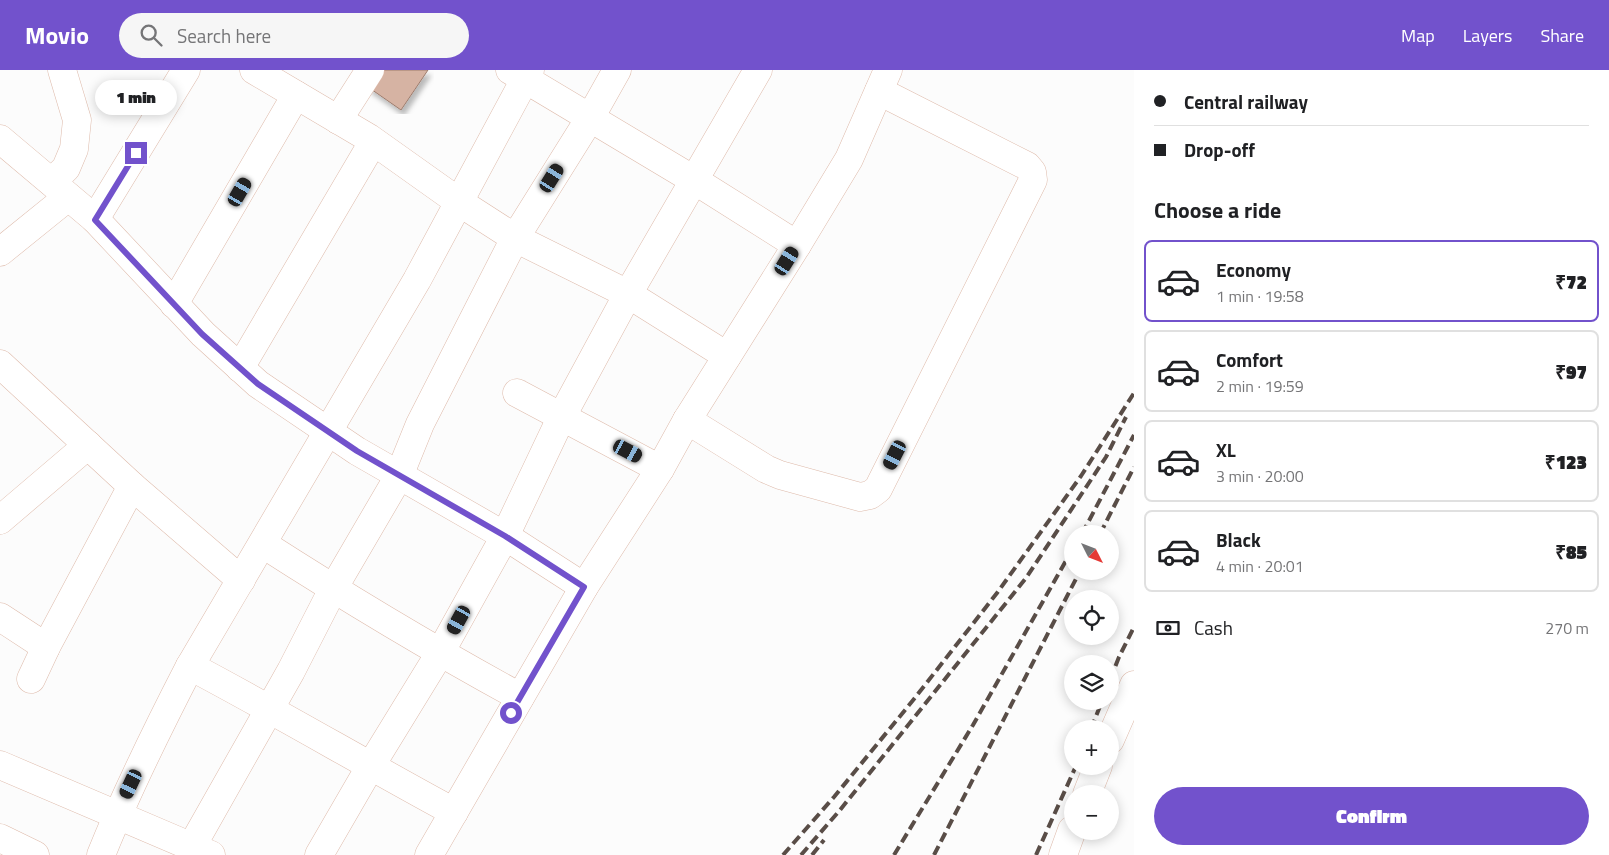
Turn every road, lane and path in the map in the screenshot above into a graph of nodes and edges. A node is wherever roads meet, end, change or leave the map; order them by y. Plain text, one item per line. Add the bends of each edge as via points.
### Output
1 (62, 70) edge
2 (186, 70) edge
3 (254, 70) edge
4 (370, 70) edge
5 (617, 70) edge
6 (758, 70) edge
7 (522, 73) edge
8 (883, 81) edge
9 (296, 95) junction
10 (590, 118) junction
11 (338, 120) junction
12 (0, 139) edge
13 (374, 142) junction
14 (694, 180) junction
15 (60, 190) junction
16 (459, 202) junction
17 (95, 220) junction
18 (515, 238) junction
19 (797, 246) junction
20 (0, 252) edge
21 (628, 294) junction
22 (174, 304) junction
23 (727, 356) junction
24 (0, 364) edge
25 (240, 368) junction
26 (517, 393) dead end
27 (562, 416) junction
28 (687, 420) junction
29 (327, 432) junction
30 (88, 445) junction
31 (660, 469) junction
32 (398, 476) junction
33 (132, 486) junction
34 (0, 520) edge
35 (505, 536) junction
36 (263, 544) junction
37 (241, 580) junction
38 (584, 587) junction
39 (333, 589) junction
40 (0, 617) edge
41 (46, 647) junction
42 (440, 653) junction
43 (190, 666) junction
44 (31, 678) dead end
45 (1134, 685) edge
46 (520, 697) junction
47 (270, 708) junction
48 (1119, 720) edge
49 (0, 765) edge
50 (370, 766) junction
51 (454, 812) junction
52 (117, 816) junction
53 (0, 838) edge
54 (1068, 840) edge
55 (201, 851) edge
56 (35, 855) edge
57 (101, 855) edge
58 (319, 855) edge
59 (429, 855) edge
60 (1063, 855) edge

1 - 15 main road via 77,120 74,149
2 - 17 main road
3 - 9 main road
4 - 11 main road
5 - 10 main road
6 - 14 main road
7 - 10 main road
7 - 16 main road
8 - 19 main road via 849,159
8 - 28 main road via 1026,166 1032,172 1033,180 878,489 860,497 780,475
9 - 11 main road
9 - 22 main road
10 - 14 main road
10 - 18 main road
11 - 13 main road
12 - 15 main road
13 - 16 main road
13 - 25 main road
14 - 19 main road
14 - 21 main road
15 - 17 main road
15 - 20 main road
16 - 18 main road
16 - 29 main road
17 - 22 main road
18 - 21 main road
18 - 32 main road via 420,424
19 - 23 main road
21 - 23 main road
21 - 27 main road
22 - 25 main road
23 - 28 main road
24 - 30 main road
25 - 29 main road
26 - 27 main road
27 - 31 main road
27 - 35 main road
28 - 31 main road
29 - 32 main road
29 - 36 main road
30 - 33 main road
30 - 34 main road
31 - 38 main road
32 - 35 main road
32 - 39 main road
33 - 37 main road
33 - 41 main road
35 - 38 main road
35 - 42 main road
36 - 37 main road
36 - 39 main road
37 - 43 main road
38 - 46 main road
39 - 42 main road
39 - 47 main road
40 - 41 main road
41 - 44 main road
42 - 46 main road
42 - 50 main road
43 - 47 main road
43 - 52 main road
45 - 48 main road
46 - 51 main road
47 - 50 main road
47 - 55 main road
49 - 52 main road
50 - 51 main road
50 - 58 main road
51 - 59 main road
52 - 55 main road
52 - 57 main road
53 - 56 main road
54 - 60 main road

